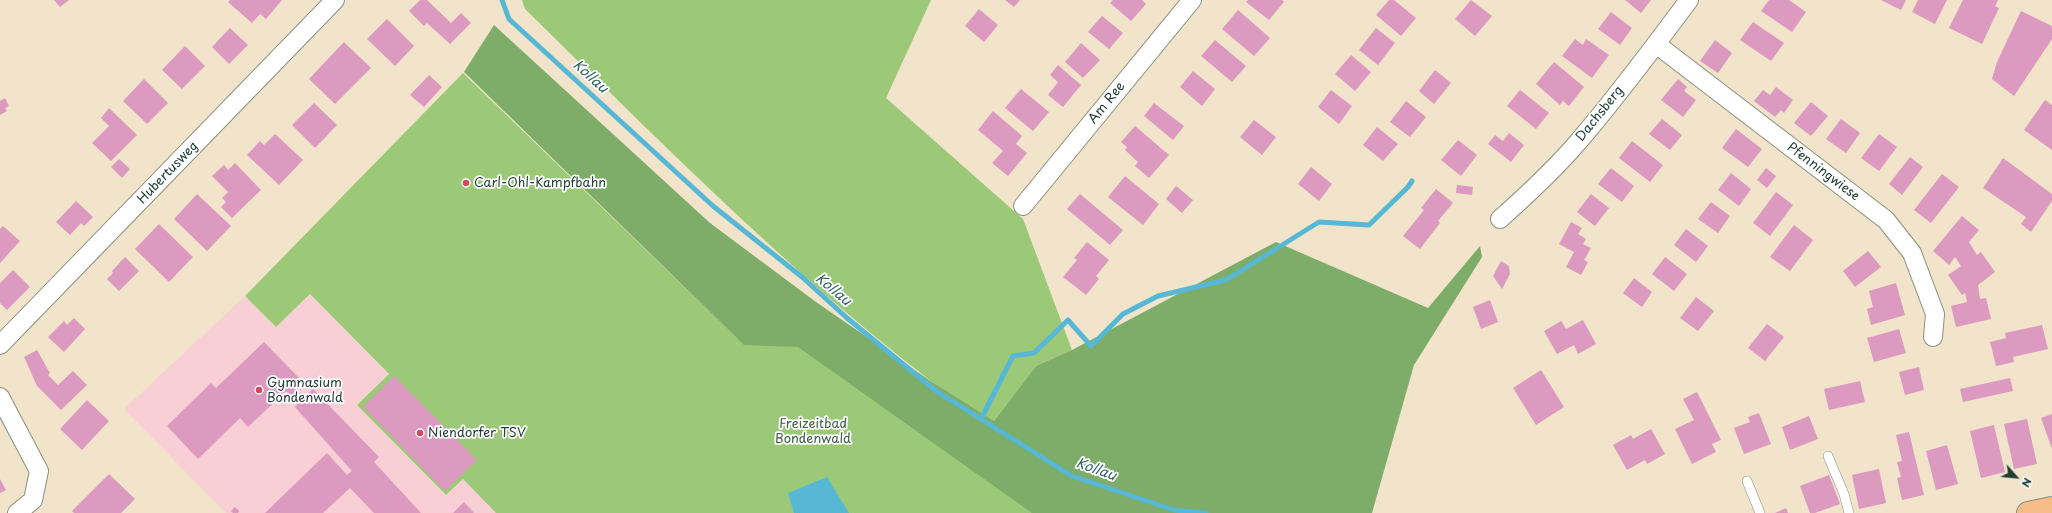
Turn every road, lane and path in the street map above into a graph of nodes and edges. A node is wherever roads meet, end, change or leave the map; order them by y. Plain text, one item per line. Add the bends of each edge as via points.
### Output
1 (335, 0) edge
2 (1192, 0) edge
3 (1689, 0) edge
4 (1656, 44) junction
5 (1023, 206) dead end
6 (1500, 219) dead end
7 (1933, 337) dead end
8 (0, 345) edge
9 (0, 398) edge
10 (1828, 456) dead end
11 (1747, 481) dead end
12 (2052, 508) edge
13 (17, 513) edge
14 (1760, 513) edge
15 (1849, 513) edge
16 (2028, 513) edge

1 - 8 street, Hubertusweg
2 - 5 street, Am Ree
3 - 4 street, Dachsberg
4 - 6 street, Dachsberg via 1578,142 1537,186
4 - 7 street, Pfenningwiese via 1886,220 1912,253 1935,314
9 - 13 street via 39,471 33,500
10 - 15 lane
11 - 14 lane
12 - 16 main road

